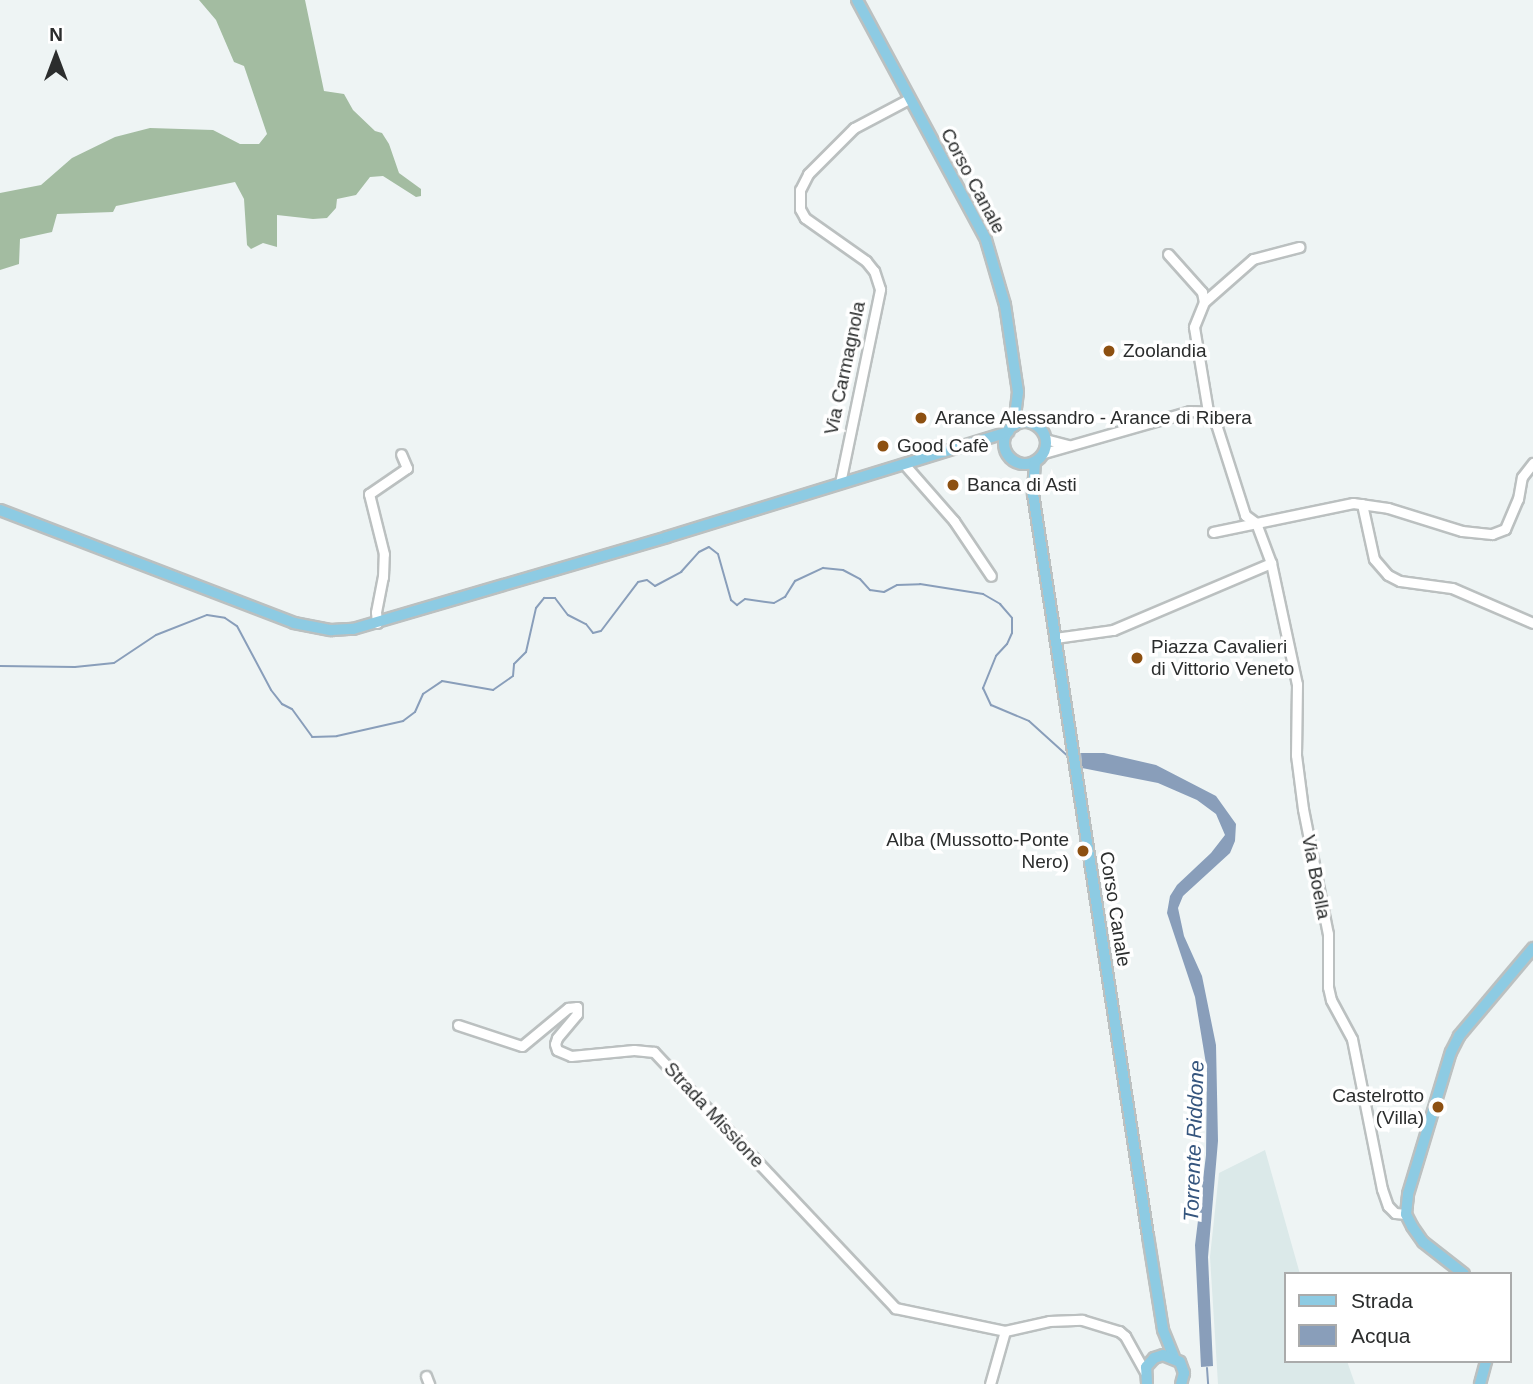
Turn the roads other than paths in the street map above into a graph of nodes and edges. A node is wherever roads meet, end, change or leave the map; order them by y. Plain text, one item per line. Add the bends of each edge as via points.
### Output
1 (857, 0) edge
2 (909, 99) junction
3 (1299, 247) dead end
4 (1168, 254) dead end
5 (1204, 302) junction
6 (1018, 392) junction
7 (1208, 412) junction
8 (1032, 424) junction
9 (1011, 429) junction
10 (1045, 439) junction
11 (973, 444) junction
12 (1073, 446) junction
13 (1005, 448) junction
14 (1044, 453) junction
15 (401, 454) dead end
16 (1035, 462) junction
17 (1533, 463) edge
18 (904, 464) junction
19 (1021, 464) junction
20 (840, 484) junction
21 (1033, 494) junction
22 (1362, 503) junction
23 (0, 510) edge
24 (1256, 523) junction
25 (1213, 532) dead end
26 (1271, 563) junction
27 (991, 576) dead end
28 (377, 623) junction
29 (1533, 623) edge
30 (1055, 638) junction
31 (1533, 948) edge
32 (458, 1025) dead end
33 (1406, 1214) junction
34 (1461, 1272) edge
35 (1163, 1330) junction
36 (1004, 1331) junction
37 (1132, 1353) junction
38 (1156, 1357) junction
39 (1174, 1357) junction
40 (1485, 1363) edge
41 (1145, 1372) junction
42 (990, 1384) edge
43 (1147, 1384) edge
44 (1181, 1384) edge
45 (1480, 1384) edge

1 - 2 main road, Corso Canale
2 - 6 main road, Corso Canale via 986,240 1005,305
2 - 20 street, Via Carmagnola via 854,128 808,174 800,190 805,218 866,261 880,289
3 - 5 street via 1253,259
4 - 5 street via 1202,292
5 - 7 street, Via Boella via 1194,327
6 - 8 main road, Corso Canale
6 - 9 main road, Corso Canale
7 - 12 street via 1189,411
7 - 24 street, Via Boella via 1245,515
8 - 9 main road
8 - 10 main road, Corso Canale
9 - 11 main road
9 - 13 main road, Corso Canale
10 - 12 street
10 - 14 main road
11 - 13 main road
11 - 18 main road
12 - 14 street
13 - 19 main road, Corso Canale via 1011,459
14 - 16 main road
15 - 28 street via 407,468 369,494 384,554
16 - 19 main road
16 - 21 main road, Corso Canale
17 - 22 street via 1522,477 1505,529 1492,534 1462,531
18 - 20 main road
18 - 27 street via 954,521
19 - 21 main road, Corso Canale
20 - 28 main road
21 - 30 main road, Corso Canale
22 - 24 street
22 - 29 street via 1374,559 1388,575 1452,588
23 - 28 main road via 302,625 331,630
24 - 25 street
24 - 26 street, Via Boella
26 - 30 street via 1113,630
26 - 33 street, Via Boella via 1297,684 1296,755 1328,934 1328,987 1352,1039 1381,1189 1395,1213
30 - 35 main road, Corso Canale
31 - 33 main road via 1468,1023 1451,1052
32 - 36 street, Strada Missione via 522,1046 568,1008 577,1007 578,1014 557,1038 558,1050 570,1056 654,1052 895,1308
33 - 34 main road via 1423,1242
35 - 38 main road, Corso Canale
35 - 39 main road, Corso Canale
36 - 37 street, Strada Missione via 1049,1321 1082,1320 1119,1331
36 - 42 street
37 - 38 street
37 - 41 street, Strada Missione
38 - 39 main road
38 - 41 main road, Corso Canale
39 - 44 main road, Corso Canale via 1182,1367
40 - 45 main road
41 - 43 main road

